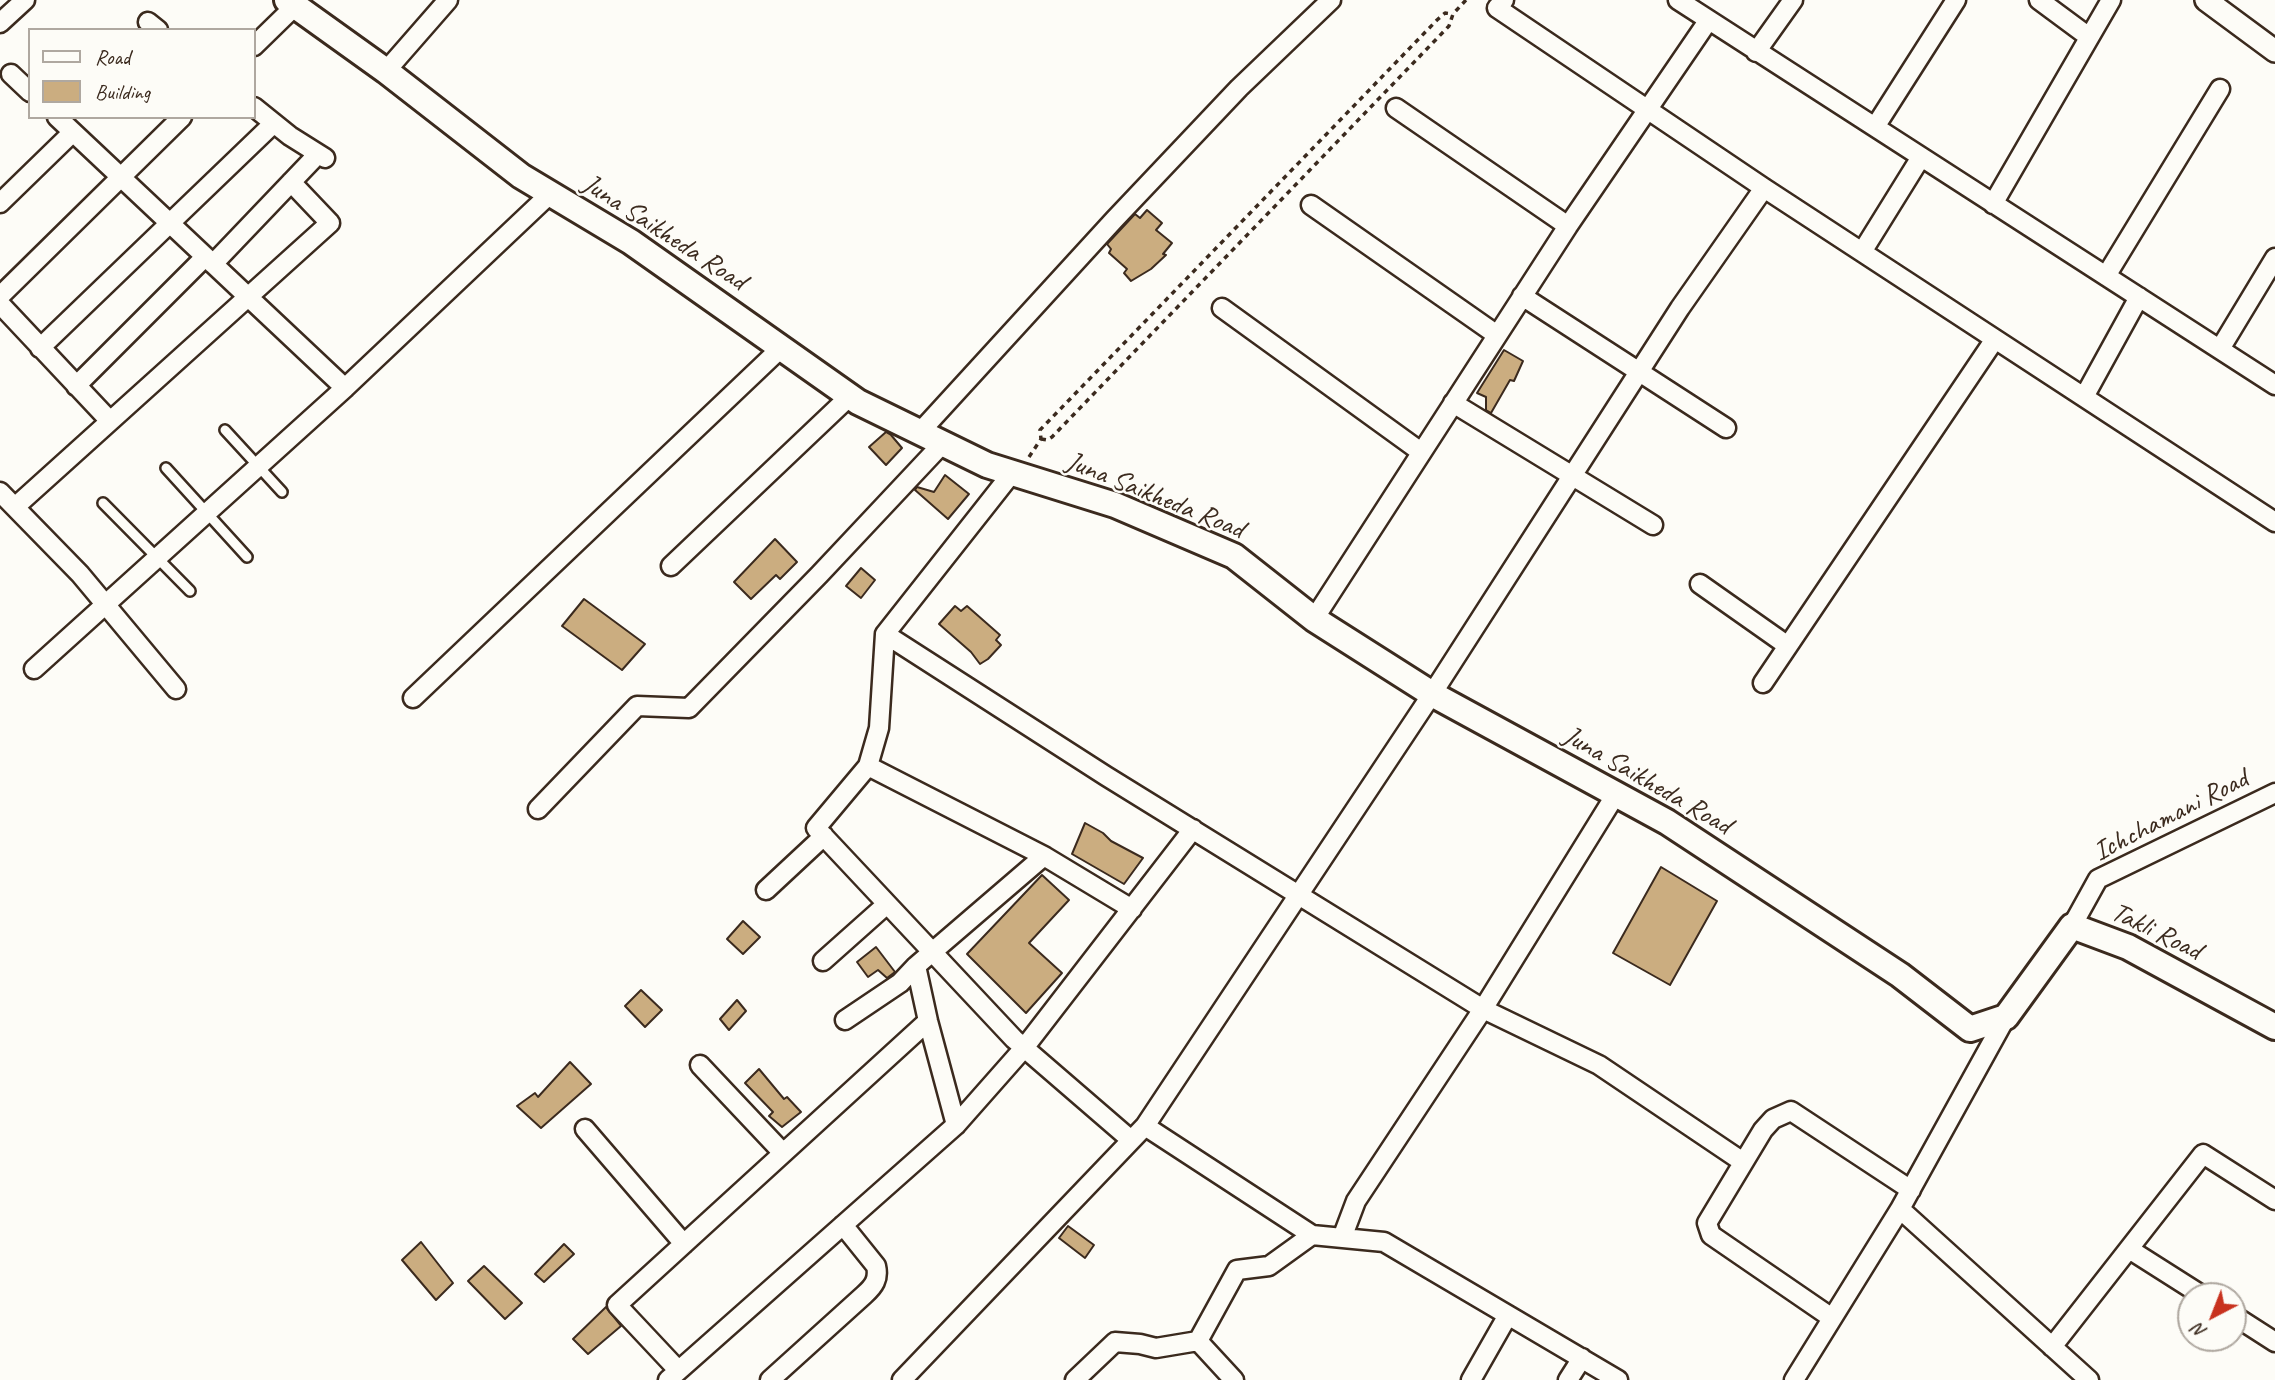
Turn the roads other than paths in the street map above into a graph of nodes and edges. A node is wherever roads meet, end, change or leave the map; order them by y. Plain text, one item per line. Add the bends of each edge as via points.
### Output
1 (26, 0) edge
2 (448, 0) edge
3 (1331, 0) edge
4 (1678, 0) edge
5 (1793, 0) edge
6 (1955, 0) edge
7 (2039, 0) edge
8 (2111, 0) edge
9 (2206, 0) edge
10 (291, 3) edge
11 (1496, 3) edge
12 (1708, 21) junction
13 (0, 23) edge
14 (2090, 37) junction
15 (256, 44) edge
16 (2275, 51) edge
17 (1756, 52) junction
18 (386, 71) junction
19 (11, 74) dead end
20 (2220, 89) dead end
21 (28, 90) edge
22 (1396, 108) dead end
23 (256, 109) edge
24 (1649, 109) junction
25 (59, 119) edge
26 (179, 119) edge
27 (274, 123) junction
28 (1875, 127) junction
29 (72, 132) junction
30 (1921, 157) junction
31 (121, 177) junction
32 (291, 182) junction
33 (1764, 188) junction
34 (550, 194) junction
35 (0, 203) edge
36 (1993, 204) junction
37 (1311, 205) dead end
38 (170, 225) junction
39 (1568, 226) junction
40 (1862, 252) junction
41 (2275, 258) edge
42 (209, 260) junction
43 (2106, 276) junction
44 (0, 296) edge
45 (1522, 296) junction
46 (250, 297) junction
47 (2139, 297) junction
48 (0, 303) edge
49 (1222, 308) dead end
50 (1497, 335) junction
51 (1995, 339) junction
52 (40, 348) junction
53 (781, 348) junction
54 (2220, 349) junction
55 (1639, 372) junction
56 (2275, 385) edge
57 (76, 386) junction
58 (345, 388) junction
59 (850, 396) junction
60 (2084, 397) junction
61 (1453, 403) junction
62 (110, 421) junction
63 (1726, 428) dead end
64 (225, 430) dead end
65 (920, 432) junction
66 (943, 443) junction
67 (1421, 452) junction
68 (259, 467) junction
69 (166, 468) dead end
70 (1015, 474) junction
71 (1572, 476) junction
72 (0, 492) edge
73 (282, 492) dead end
74 (103, 503) dead end
75 (15, 507) junction
76 (208, 514) junction
77 (2275, 522) edge
78 (1653, 525) dead end
79 (247, 557) dead end
80 (158, 559) junction
81 (671, 566) dead end
82 (1700, 584) dead end
83 (190, 591) dead end
84 (106, 605) junction
85 (1314, 619) junction
86 (886, 634) junction
87 (1788, 646) junction
88 (34, 669) dead end
89 (1763, 683) dead end
90 (176, 689) dead end
91 (1432, 694) junction
92 (413, 698) dead end
93 (868, 766) junction
94 (2275, 793) edge
95 (1616, 794) junction
96 (538, 809) dead end
97 (1193, 829) junction
98 (824, 836) junction
99 (1044, 856) junction
100 (766, 890) dead end
101 (1299, 894) junction
102 (887, 904) junction
103 (1132, 909) junction
104 (2072, 926) junction
105 (933, 952) junction
106 (823, 961) dead end
107 (916, 966) junction
108 (1483, 1009) junction
109 (2006, 1017) junction
110 (845, 1020) dead end
111 (928, 1021) junction
112 (2275, 1027) edge
113 (1024, 1048) junction
114 (700, 1065) dead end
115 (956, 1125) junction
116 (1145, 1126) junction
117 (585, 1129) dead end
118 (1131, 1140) junction
119 (783, 1153) junction
120 (1744, 1161) junction
121 (1911, 1190) junction
122 (2275, 1200) edge
123 (1900, 1209) junction
124 (843, 1225) junction
125 (1312, 1235) junction
126 (1342, 1238) junction
127 (684, 1244) junction
128 (2129, 1249) junction
129 (2181, 1282) edge
130 (1508, 1315) junction
131 (1832, 1318) junction
132 (2247, 1324) edge
133 (1198, 1341) junction
134 (2275, 1342) edge
135 (2052, 1347) junction
136 (1582, 1358) junction
137 (673, 1375) edge
138 (770, 1380) edge
139 (902, 1380) edge
140 (1075, 1380) edge
141 (1234, 1380) edge
142 (1471, 1380) edge
143 (1568, 1380) edge
144 (1618, 1380) edge
145 (1794, 1380) edge
146 (2089, 1380) edge

1 - 13 street
2 - 18 street
3 - 65 street via 1239,88
4 - 12 street
5 - 17 street
6 - 28 street
7 - 14 street
8 - 14 street
9 - 16 street
10 - 15 street
10 - 18 main road, Juna Saikheda Road
11 - 24 street
12 - 17 street
12 - 24 street
14 - 36 street
17 - 28 street
18 - 34 main road, Juna Saikheda Road
19 - 21 street
20 - 43 street
22 - 39 street
23 - 27 street
24 - 33 street
24 - 39 street
25 - 29 street
26 - 31 street
27 - 32 street via 321,156
27 - 38 street
28 - 30 street
29 - 31 street
29 - 35 street
30 - 36 street
30 - 40 street
31 - 38 street
31 - 44 street
32 - 42 street
32 - 46 street via 330,223
33 - 40 street
33 - 55 street
34 - 53 main road, Juna Saikheda Road via 631,242
34 - 58 street
36 - 43 street
37 - 50 street
38 - 42 street
38 - 52 street
39 - 45 street
40 - 51 street
41 - 54 street
42 - 46 street
42 - 57 street
43 - 47 street
45 - 50 street
45 - 55 street
46 - 58 street
46 - 62 street
47 - 54 street
47 - 60 street
48 - 52 street
49 - 67 street
50 - 61 street
51 - 60 street
51 - 87 street
52 - 57 street
53 - 59 main road, Juna Saikheda Road
53 - 92 street
54 - 56 street
55 - 63 street
55 - 71 street
57 - 62 street
58 - 68 street
59 - 65 main road, Juna Saikheda Road
59 - 81 street
60 - 77 street
61 - 67 street
61 - 71 street
62 - 75 street
64 - 68 lane
65 - 66 main road, Juna Saikheda Road
66 - 70 main road, Juna Saikheda Road
66 - 96 street via 689,708 637,706
67 - 85 street
68 - 73 lane
68 - 76 street
69 - 76 lane
70 - 85 main road, Juna Saikheda Road via 1115,505 1234,556
70 - 86 street
71 - 78 street
71 - 91 street
72 - 75 street
74 - 80 lane
75 - 84 street
76 - 79 lane
76 - 80 street
80 - 83 lane
80 - 84 street
82 - 87 street
84 - 88 street
84 - 90 street
85 - 91 main road, Juna Saikheda Road
86 - 93 street via 879,728
86 - 97 street
87 - 89 street
91 - 95 main road, Juna Saikheda Road
91 - 101 street
93 - 98 street via 816,828
93 - 99 street
94 - 104 street, Ichchamani Road via 2098,879
95 - 108 street
95 - 109 main road, Juna Saikheda Road via 1667,822 1900,975 1970,1030
97 - 101 street
97 - 103 street
98 - 100 street
98 - 102 street
99 - 103 street
99 - 105 street
101 - 108 street
101 - 116 street
102 - 105 street
102 - 106 street
103 - 113 street
104 - 109 main road, Takli Road
104 - 112 main road, Takli Road via 2127,947
105 - 107 street
105 - 113 street
107 - 110 street via 900,983
107 - 111 street
108 - 120 street via 1599,1065
108 - 126 street via 1356,1201
109 - 121 street
111 - 115 street
111 - 119 street
113 - 115 street
113 - 118 street
114 - 119 street
115 - 124 street
116 - 118 street
116 - 125 street
117 - 127 street
118 - 139 street
119 - 127 street
120 - 121 street via 1773,1119 1791,1111
120 - 131 street via 1707,1223 1711,1235
121 - 123 street
122 - 128 street via 2203,1154
123 - 131 street
123 - 135 street
124 - 137 street
124 - 138 street via 876,1266 876,1281
125 - 126 street
125 - 133 street via 1269,1266 1237,1269
126 - 130 street via 1384,1242
127 - 137 street via 617,1305
128 - 129 street
128 - 135 street
130 - 136 street
130 - 142 street
131 - 145 street
132 - 134 street
133 - 140 street via 1156,1348 1115,1342
133 - 141 street
135 - 146 street
136 - 143 street
136 - 144 street

